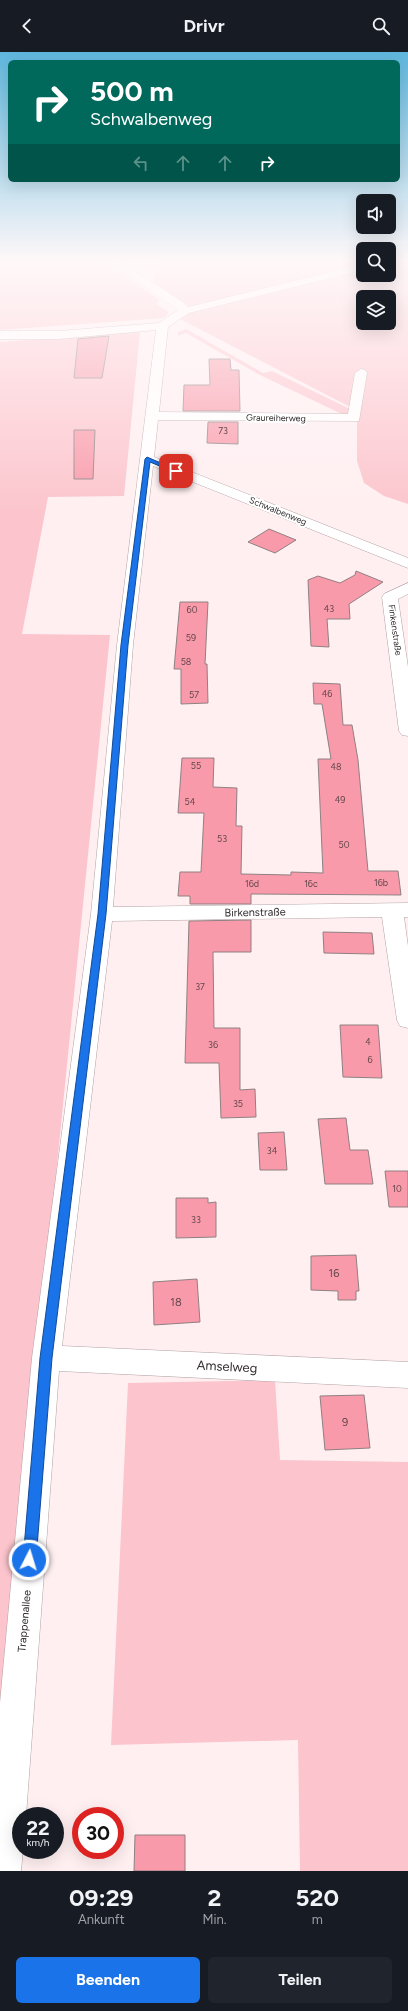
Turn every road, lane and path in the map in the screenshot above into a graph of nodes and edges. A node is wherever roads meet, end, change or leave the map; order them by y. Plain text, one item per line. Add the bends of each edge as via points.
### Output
1 (160, 346) edge
2 (361, 373) dead end
3 (152, 416) junction
4 (147, 459) junction
5 (408, 563) edge
6 (408, 588) edge
7 (408, 731) edge
8 (400, 911) edge
9 (102, 914) junction
10 (408, 1020) edge
11 (46, 1358) junction
12 (408, 1375) edge
13 (3, 1871) edge

1 - 3 street, Trappenallee
2 - 3 street, Graureiherweg via 354,418
3 - 4 street, Trappenallee
4 - 5 street, Schwalbenweg
4 - 9 street, Trappenallee via 125,645
6 - 7 street, Finkenstraße via 390,597
8 - 9 street, Birkenstraße
8 - 10 street
9 - 11 street, Trappenallee
11 - 12 street, Amselweg
11 - 13 street, Trappenallee

